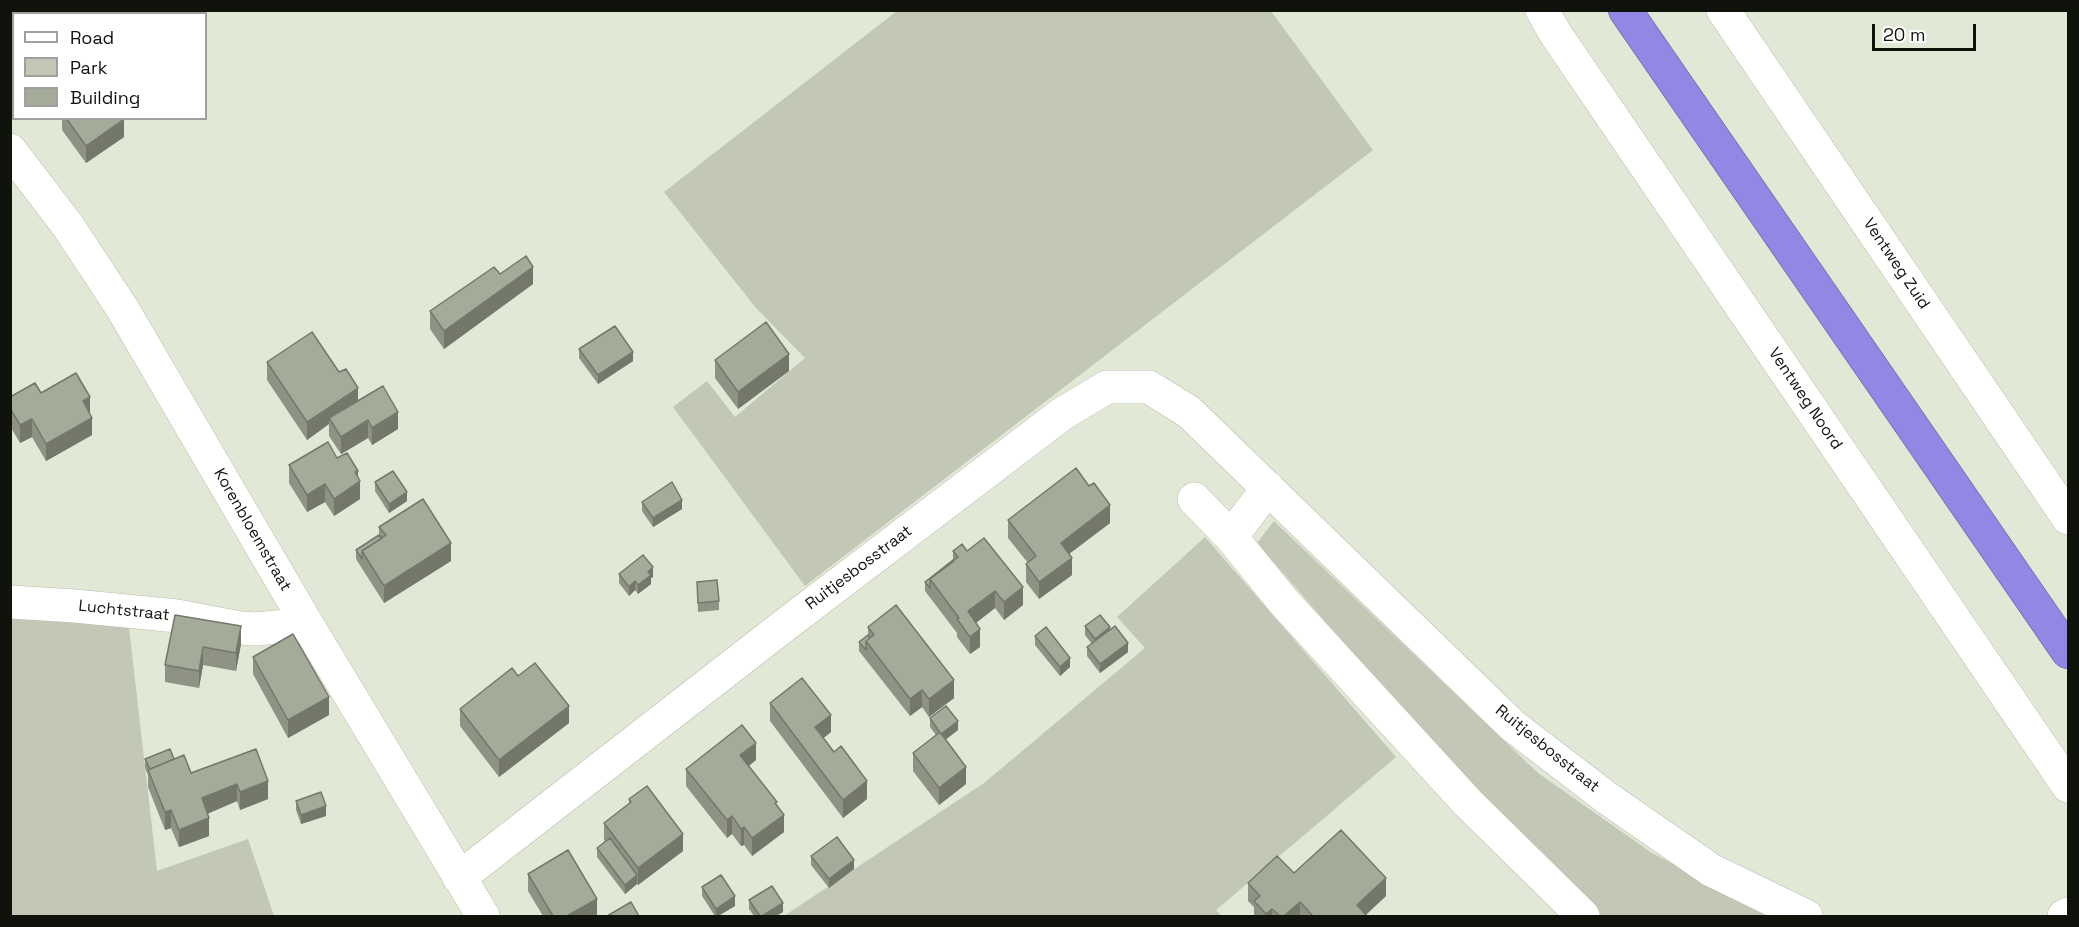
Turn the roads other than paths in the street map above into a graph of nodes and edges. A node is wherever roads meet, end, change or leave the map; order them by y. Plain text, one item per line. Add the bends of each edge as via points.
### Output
1 (1542, 10) edge
2 (1625, 10) edge
3 (1723, 10) edge
4 (10, 150) edge
5 (1268, 488) junction
6 (1194, 499) dead end
7 (2068, 518) edge
8 (1231, 537) junction
9 (10, 602) edge
10 (308, 624) junction
11 (2068, 652) edge
12 (2068, 786) edge
13 (459, 878) junction
14 (2068, 914) edge
15 (483, 916) edge
16 (1583, 916) edge
17 (1806, 916) edge
18 (2064, 916) edge

1 - 12 street, Ventweg Noord
2 - 11 highway
3 - 7 street, Ventweg Zuid
4 - 10 street, Korenbloemstraat via 68,226 122,308
5 - 8 street
5 - 13 street, Ruitjesbosstraat via 1189,412 1169,399 1149,387 1107,387 1062,414
5 - 17 street, Ruitjesbosstraat via 1513,726 1711,870
6 - 8 street
8 - 16 street via 1283,601 1468,803
9 - 10 street, Luchtstraat via 177,616 240,628
10 - 13 street, Korenbloemstraat
13 - 15 street, Korenbloemstraat
14 - 18 street

